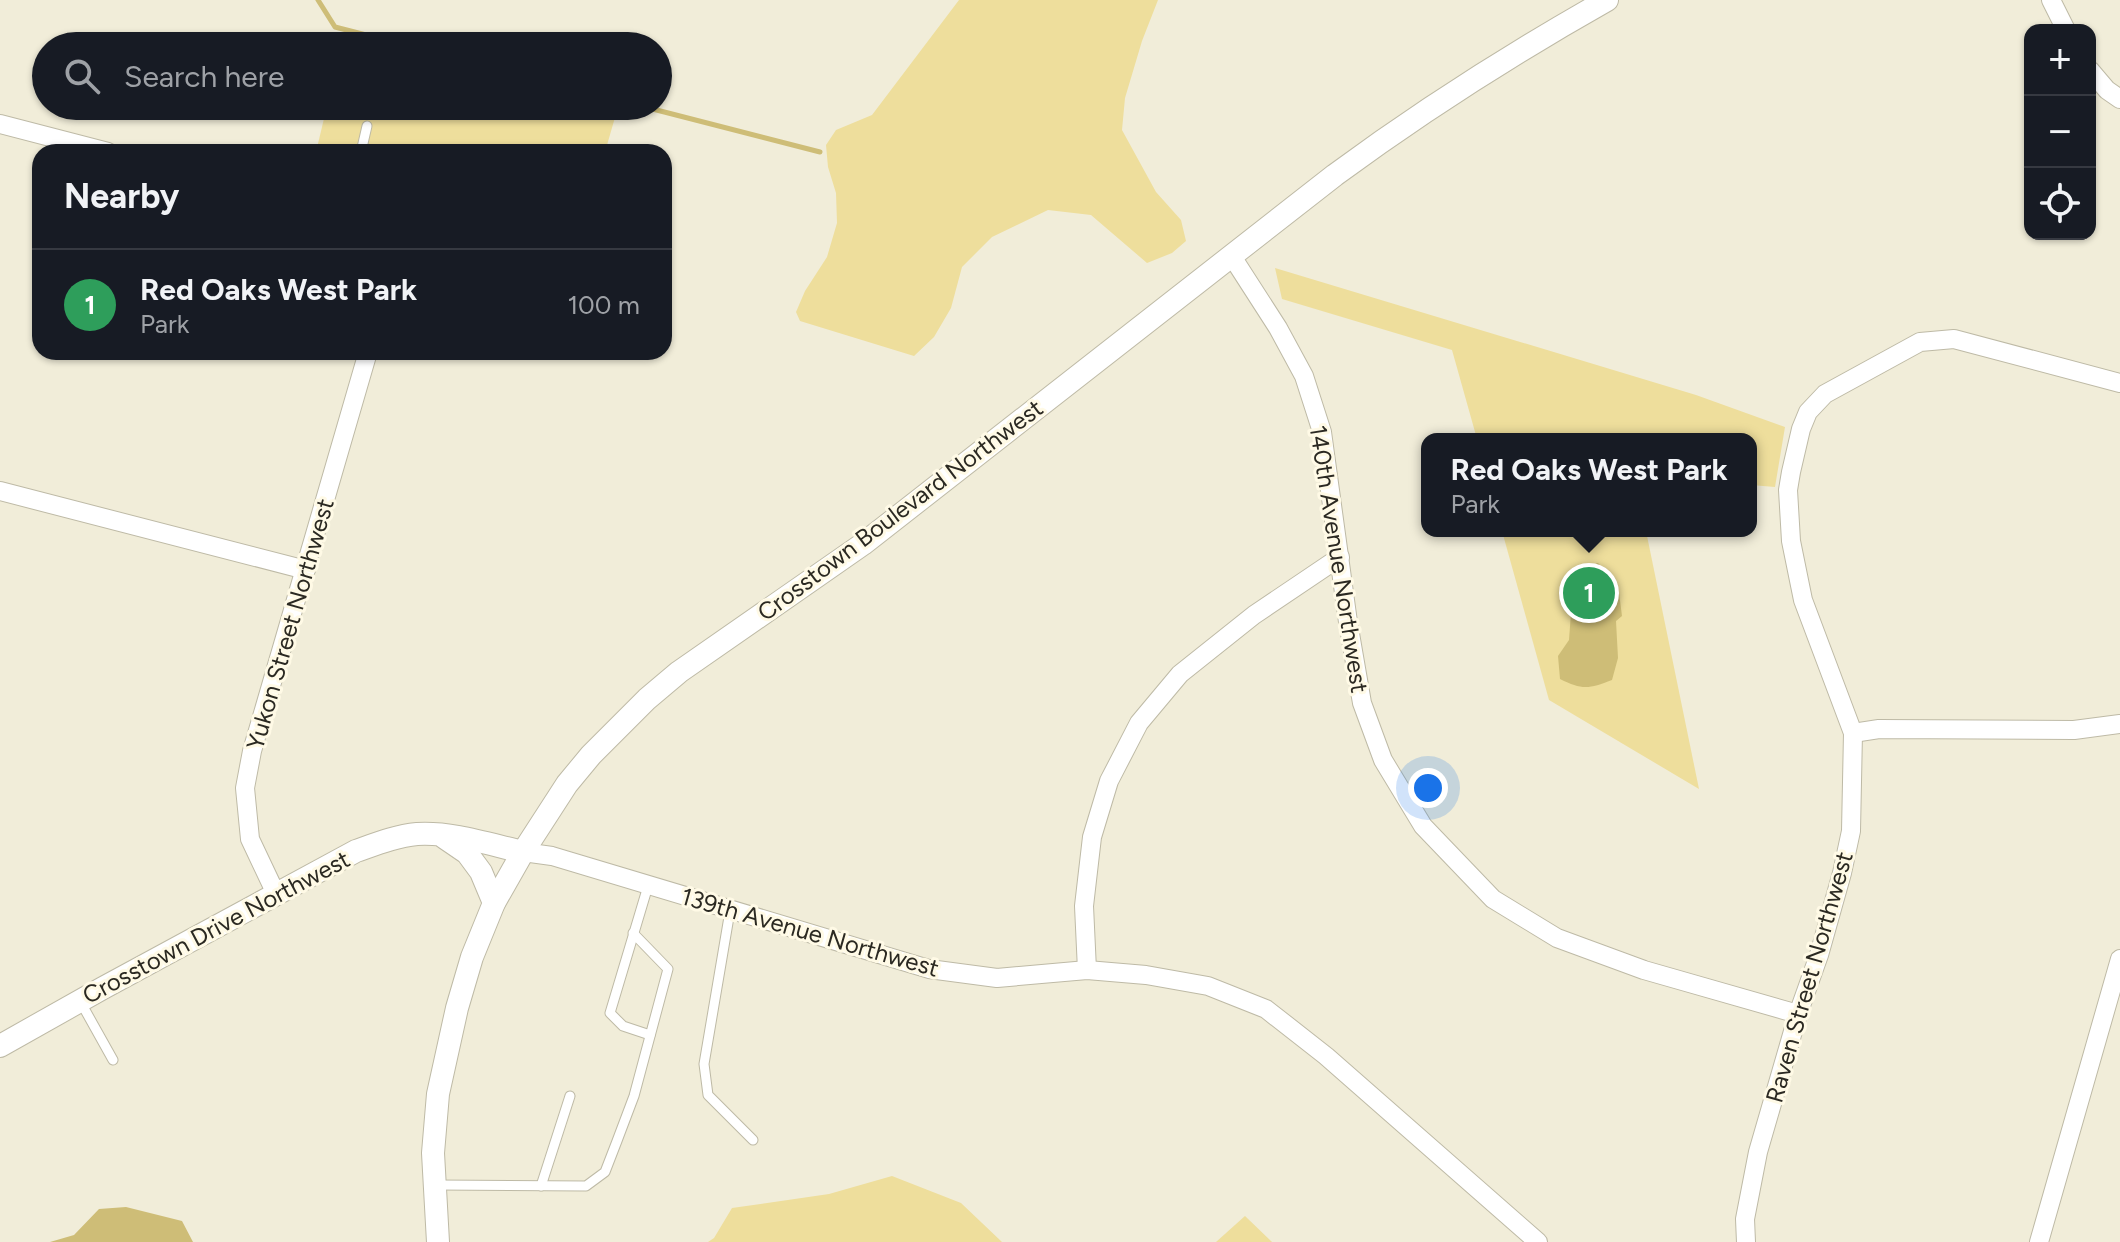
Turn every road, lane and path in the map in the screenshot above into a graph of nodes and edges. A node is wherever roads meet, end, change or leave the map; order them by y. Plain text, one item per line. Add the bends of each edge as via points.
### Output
1 (1607, 0) edge
2 (2051, 0) edge
3 (2063, 24) edge
4 (2096, 77) edge
5 (2120, 99) edge
6 (0, 124) edge
7 (367, 126) dead end
8 (77, 144) edge
9 (363, 144) edge
10 (1231, 255) junction
11 (366, 360) edge
12 (2120, 383) edge
13 (0, 491) edge
14 (1340, 557) junction
15 (306, 570) junction
16 (2120, 724) edge
17 (1853, 733) junction
18 (441, 835) junction
19 (523, 852) junction
20 (648, 886) junction
21 (276, 894) junction
22 (494, 903) junction
23 (730, 911) junction
24 (633, 933) junction
25 (2120, 959) edge
26 (1087, 970) junction
27 (80, 1001) junction
28 (1798, 1014) junction
29 (650, 1035) junction
30 (0, 1046) edge
31 (113, 1060) dead end
32 (570, 1096) dead end
33 (753, 1140) dead end
34 (433, 1185) junction
35 (541, 1186) junction
36 (438, 1242) edge
37 (1538, 1242) edge
38 (1746, 1242) edge
39 (2039, 1242) edge

1 - 10 street, Crosstown Boulevard Northwest via 1396,131
2 - 3 street
4 - 5 street
6 - 8 street
7 - 9 lane
10 - 14 street, 140th Avenue Northwest via 1304,376 1322,432
10 - 19 street, Crosstown Boulevard Northwest via 910,507 647,699 567,784
11 - 15 street, Yukon Street Northwest
12 - 17 street, Raven Street Northwest via 1954,339 1920,342 1825,394 1808,412 1788,490 1791,541 1803,600
13 - 15 street
14 - 26 street via 1180,674 1139,723 1109,781 1092,837 1084,906
14 - 28 street, 140th Avenue Northwest via 1362,703 1383,760 1423,826 1493,899 1557,938 1644,970
15 - 21 street, Yukon Street Northwest via 245,788 250,839
16 - 17 street via 2074,730
17 - 28 street, Raven Street Northwest via 1851,831
18 - 19 street, Crosstown Drive Northwest
18 - 21 street, Crosstown Drive Northwest via 388,839
18 - 22 street via 467,853
19 - 20 street, 139th Avenue Northwest
19 - 22 street, Crosstown Boulevard Northwest
20 - 23 street, 139th Avenue Northwest
20 - 24 lane
21 - 27 street, Crosstown Drive Northwest
22 - 34 street, Crosstown Boulevard Northwest via 457,1008 438,1094
23 - 26 street, 139th Avenue Northwest via 929,969 997,978
23 - 33 lane via 704,1064 708,1095
24 - 29 lane via 668,969
24 - 29 lane via 610,1013 623,1026
25 - 39 street
26 - 37 street, 139th Avenue Northwest via 1208,986 1266,1009
27 - 30 street, Crosstown Drive Northwest
27 - 31 lane
28 - 38 street, Raven Street Northwest via 1758,1152 1745,1219
29 - 35 lane via 605,1172 586,1186
32 - 35 lane
34 - 35 lane
34 - 36 street, Crosstown Boulevard Northwest

